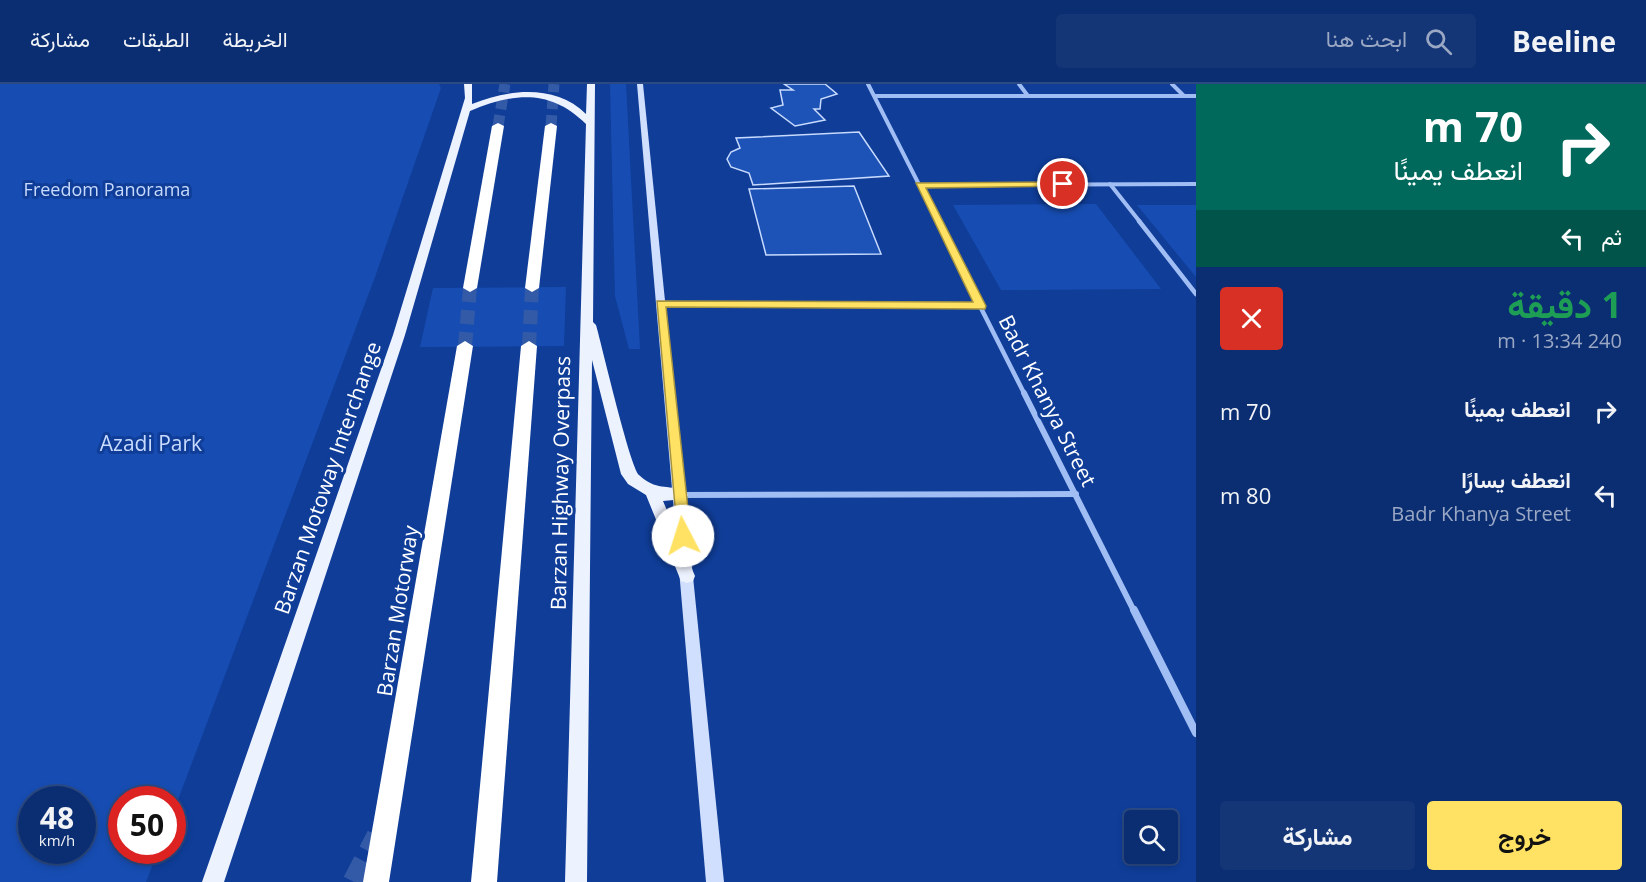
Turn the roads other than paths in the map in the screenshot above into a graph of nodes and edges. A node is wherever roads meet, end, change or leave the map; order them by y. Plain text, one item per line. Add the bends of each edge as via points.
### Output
1 (468, 84) edge
2 (591, 84) edge
3 (640, 84) edge
4 (868, 84) edge
5 (1019, 84) edge
6 (1172, 84) edge
7 (875, 96) junction
8 (1028, 96) junction
9 (1184, 96) junction
10 (1196, 96) edge
11 (466, 109) junction
12 (589, 122) junction
13 (498, 126) tunnel mouth
14 (550, 126) tunnel mouth
15 (1110, 184) junction
16 (1196, 184) edge
17 (920, 185) junction
18 (470, 288) tunnel mouth
19 (532, 288) tunnel mouth
20 (1196, 294) edge
21 (585, 303) junction
22 (660, 303) junction
23 (981, 306) junction
24 (465, 346) tunnel mouth
25 (529, 346) tunnel mouth
26 (652, 492) junction
27 (1076, 494) junction
28 (680, 495) junction
29 (687, 576) junction
30 (1196, 733) edge
31 (213, 882) edge
32 (376, 882) edge
33 (484, 882) edge
34 (576, 882) edge
35 (715, 882) edge

1 - 11 main road, Barzan Motoway Interchange
2 - 12 main road, Barzan Highway Overpass
3 - 22 main road
4 - 7 street, Badr Khanya Street
5 - 8 street
6 - 9 street
7 - 8 street
7 - 17 street, Badr Khanya Street
8 - 9 street
9 - 10 street
11 - 12 main road via 498,96 537,94 571,104
11 - 31 main road, Barzan Motoway Interchange via 389,366
12 - 21 main road, Barzan Highway Overpass
13 - 18 highway
14 - 19 highway
15 - 16 street
15 - 17 street
15 - 20 street
17 - 23 street, Badr Khanya Street
21 - 26 main road via 623,462 633,479
21 - 34 main road, Barzan Highway Overpass
22 - 23 street
22 - 28 main road
23 - 27 street, Badr Khanya Street
24 - 32 highway, Barzan Motorway
25 - 33 highway
26 - 28 main road
26 - 29 main road
27 - 28 street
27 - 30 street, Badr Khanya Street
28 - 29 main road
29 - 35 main road

